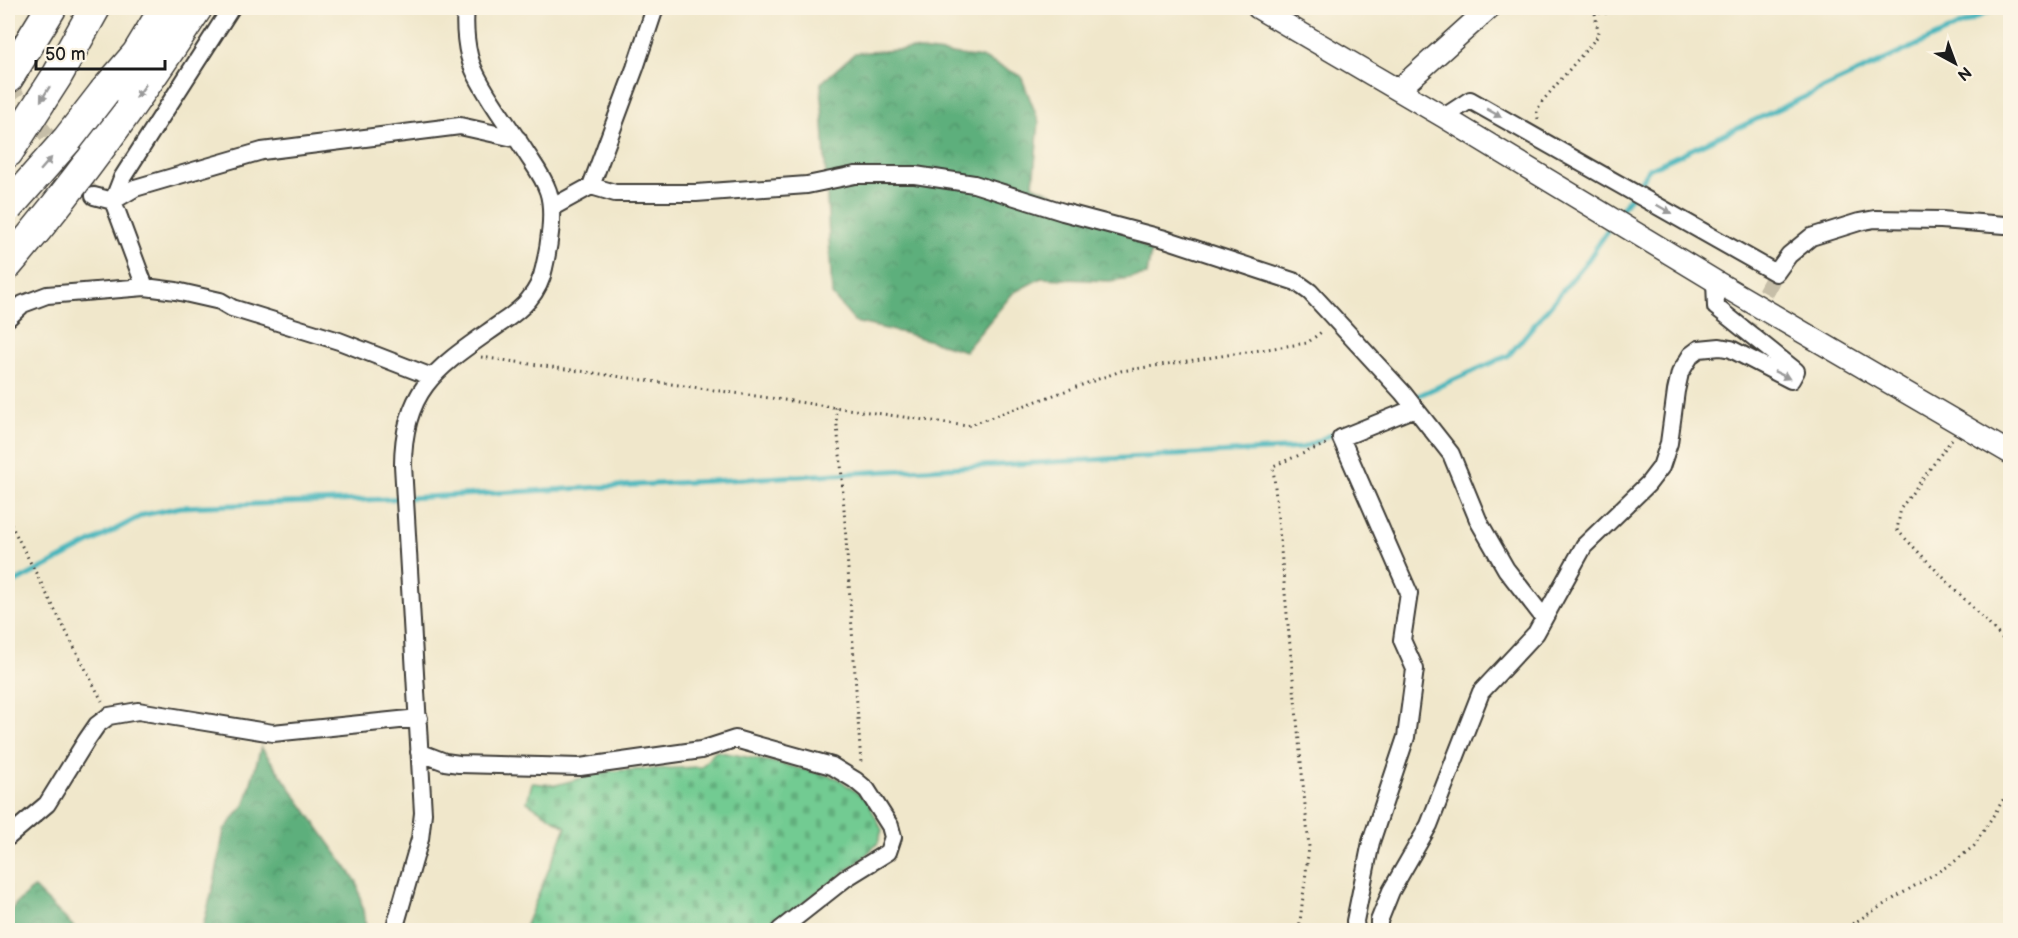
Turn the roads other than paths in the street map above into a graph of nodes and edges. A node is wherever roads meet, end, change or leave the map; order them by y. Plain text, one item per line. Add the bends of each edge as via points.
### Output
1 (51, 8) edge
2 (95, 8) edge
3 (165, 8) edge
4 (197, 8) edge
5 (231, 8) edge
6 (466, 8) edge
7 (655, 8) edge
8 (1258, 8) edge
9 (1489, 8) edge
10 (8, 78) edge
11 (1398, 90) junction
12 (1444, 117) junction
13 (518, 139) junction
14 (8, 152) edge
15 (591, 186) junction
16 (94, 196) tunnel mouth
17 (113, 201) junction
18 (8, 207) edge
19 (551, 208) junction
20 (2010, 224) edge
21 (8, 264) edge
22 (1715, 281) junction
23 (145, 287) junction
24 (8, 318) edge
25 (1742, 335) tunnel mouth
26 (1731, 349) junction
27 (432, 377) junction
28 (1415, 408) junction
29 (2010, 453) edge
30 (1544, 618) junction
31 (419, 718) junction
32 (419, 752) junction
33 (8, 837) edge
34 (394, 930) edge
35 (780, 930) edge
36 (1356, 930) edge
37 (1379, 930) edge

1 - 10 highway
2 -> 14 highway
18 -> 3 highway, bridge via 136,54
4 -> 21 highway via 96,155
5 - 17 street via 122,178
6 - 13 street via 464,21 473,69
7 - 15 street
8 - 11 street
9 - 11 street
11 - 12 street
12 -> 20 street via 1470,100 1776,273 1789,255 1811,237 1859,222 1875,219
12 - 22 street
13 - 17 street via 460,126 262,151 135,188
13 - 19 street via 539,172
15 - 19 street
15 - 28 street via 615,193 696,193 807,185 855,175 915,175 974,184 1296,282 1310,292
16 - 17 street
17 - 23 street
19 - 27 street via 544,269 536,291 523,308
26 -> 22 street via 1791,380 1796,371 1716,307
22 - 29 street
23 - 24 street via 47,295 23,304
23 - 27 street via 220,301
25 - 26 street
26 - 30 street via 1699,349 1691,355 1680,373 1669,443 1661,466 1648,484 1584,546
27 - 31 street via 414,402 403,442
28 - 30 street via 1450,454 1479,522 1506,569
28 - 36 street via 1341,438 1408,593 1402,640 1415,669 1406,737 1371,842
30 - 37 street via 1536,633 1481,692 1429,825 1391,891
31 - 32 street
31 - 33 street via 273,733 138,711 109,716 97,725 47,804
32 - 34 street via 423,813 420,839
32 - 35 street via 459,764 580,767 701,750 735,739 832,766 863,786 880,808 890,826 888,852 846,878

